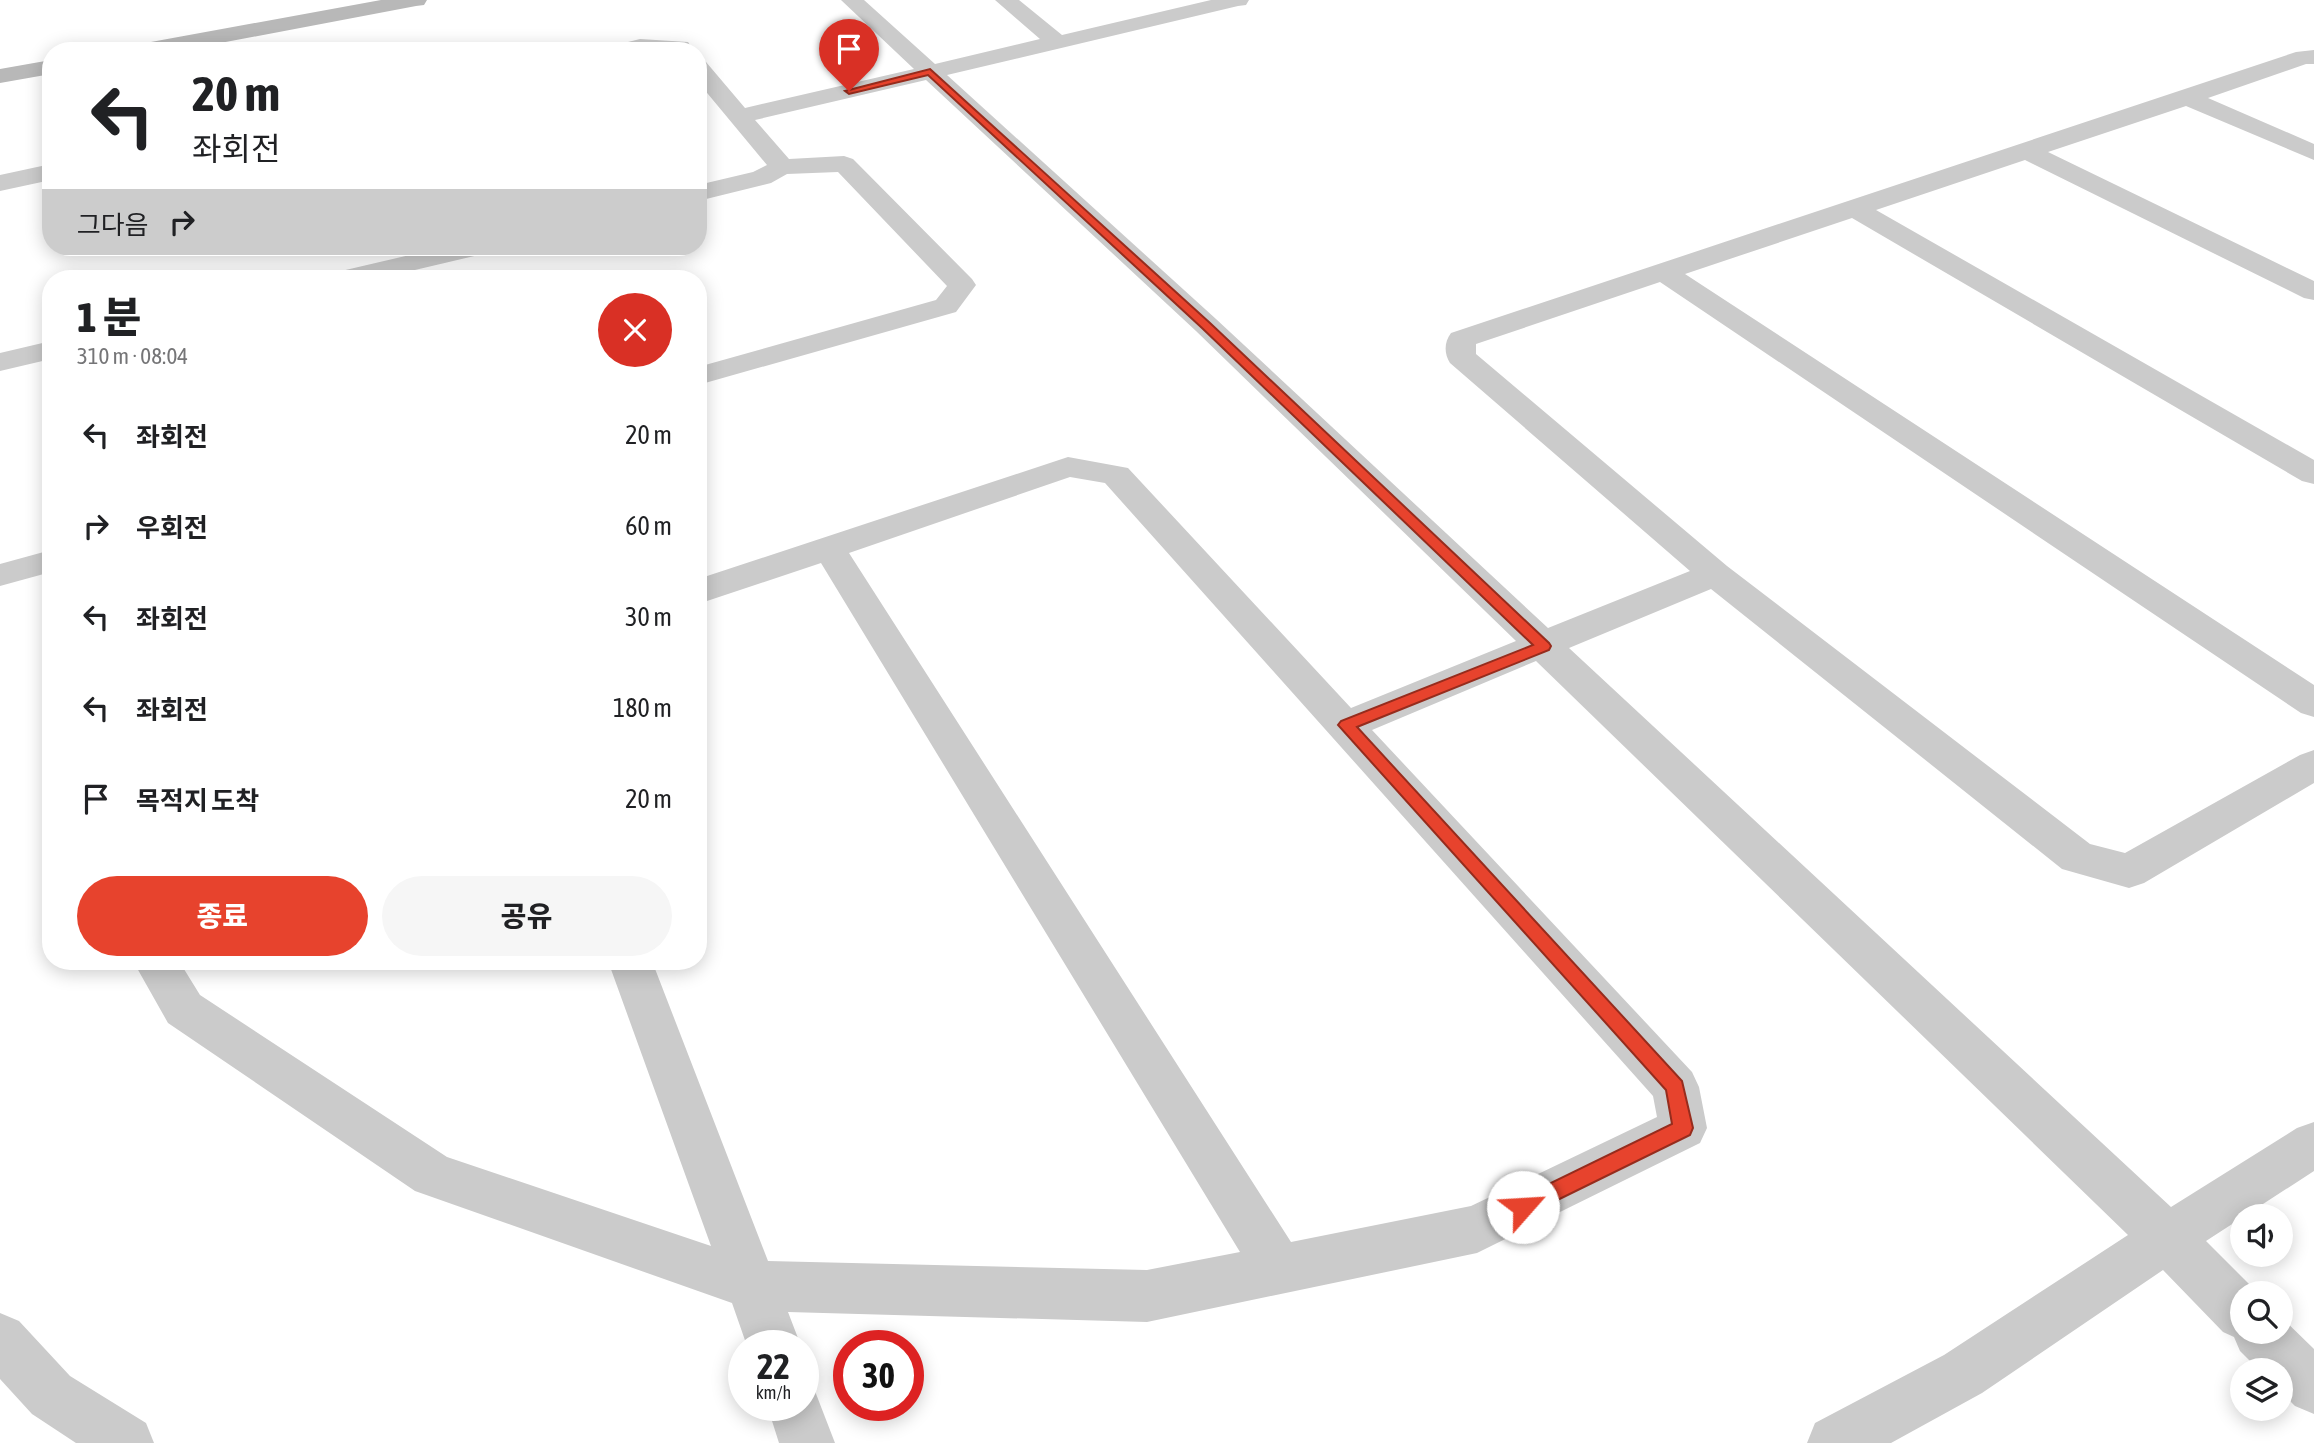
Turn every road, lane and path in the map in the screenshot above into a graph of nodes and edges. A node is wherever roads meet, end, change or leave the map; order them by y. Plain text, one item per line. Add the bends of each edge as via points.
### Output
1 (416, 0) edge
2 (852, 0) edge
3 (1006, 0) edge
4 (1238, 0) edge
5 (189, 42) edge
6 (1057, 42) junction
7 (2314, 57) edge
8 (42, 69) edge
9 (930, 72) junction
10 (0, 76) edge
11 (707, 77) edge
12 (2187, 98) junction
13 (742, 116) junction
14 (2026, 151) junction
15 (2314, 153) edge
16 (782, 167) junction
17 (42, 174) edge
18 (0, 183) edge
19 (707, 191) edge
20 (1854, 208) junction
21 (439, 256) edge
22 (381, 270) edge
23 (1664, 272) junction
24 (2314, 292) edge
25 (42, 352) edge
26 (0, 362) edge
27 (707, 373) edge
28 (2314, 474) edge
29 (829, 548) junction
30 (42, 563) edge
31 (1715, 574) junction
32 (0, 575) edge
33 (707, 589) edge
34 (1544, 646) junction
35 (2314, 703) edge
36 (1346, 725) junction
37 (2314, 765) edge
38 (160, 970) edge
39 (633, 970) edge
40 (2314, 1144) edge
41 (2167, 1238) junction
42 (1279, 1269) junction
43 (754, 1286) junction
44 (2230, 1302) edge
45 (769, 1330) edge
46 (0, 1340) edge
47 (2271, 1344) edge
48 (2314, 1387) edge
49 (799, 1421) edge
50 (126, 1443) edge
51 (807, 1443) edge
52 (1835, 1443) edge

1 - 5 street
2 - 9 street
3 - 6 street
4 - 6 street
6 - 9 street
7 - 12 street
8 - 10 street
9 - 13 street
9 - 34 street
11 - 13 street
12 - 14 street
12 - 15 street
13 - 16 street
14 - 20 street
14 - 24 street
16 - 19 street via 762,178
16 - 27 street via 844,164 962,285 946,306
17 - 18 street
20 - 23 street
20 - 28 street
21 - 22 street
23 - 31 street via 1461,339 1461,357
23 - 35 street
25 - 26 street
29 - 33 street
29 - 36 street via 1068,467 1116,475
29 - 42 street
30 - 32 street
31 - 34 street
31 - 37 street via 2077,858 2129,872
34 - 36 street
34 - 41 street
36 - 42 street via 1675,1087 1683,1128 1478,1229
38 - 43 street via 184,1009 432,1175
39 - 43 street
40 - 41 street
41 - 44 street
41 - 52 street via 1963,1374
42 - 43 street via 1147,1296
43 - 45 street
46 - 50 street via 51,1395
47 - 48 street
49 - 51 street

